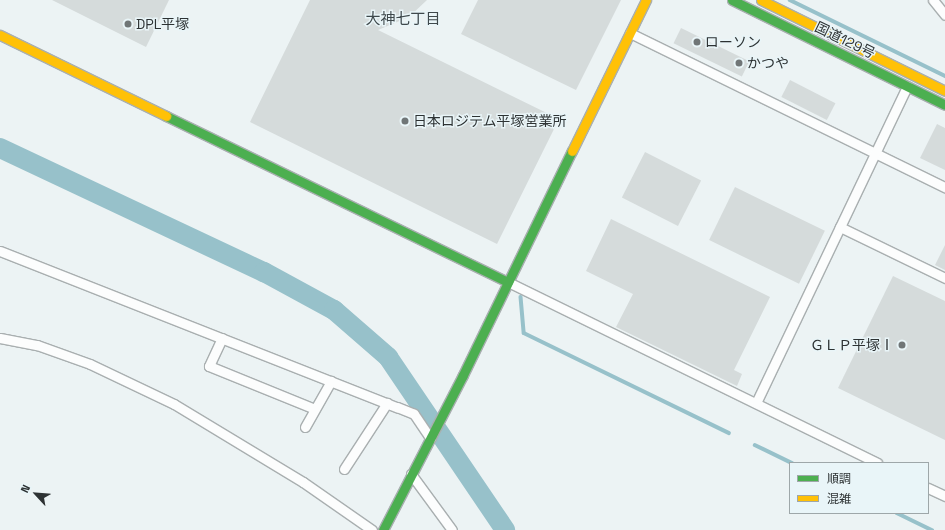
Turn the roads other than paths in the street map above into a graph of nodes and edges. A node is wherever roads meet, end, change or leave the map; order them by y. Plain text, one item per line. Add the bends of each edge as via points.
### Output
1 (646, 0) edge
2 (732, 0) edge
3 (761, 0) edge
4 (933, 0) edge
5 (945, 14) edge
6 (630, 33) junction
7 (0, 34) edge
8 (907, 86) junction
9 (945, 92) edge
10 (945, 105) edge
11 (875, 153) junction
12 (945, 187) edge
13 (840, 227) junction
14 (0, 251) edge
15 (945, 278) edge
16 (508, 282) junction
17 (0, 338) edge
18 (222, 338) junction
19 (331, 381) junction
20 (387, 403) junction
21 (756, 403) junction
22 (315, 409) junction
23 (305, 427) dead end
24 (431, 437) junction
25 (875, 462) edge
26 (344, 469) dead end
27 (411, 474) junction
28 (929, 488) edge
29 (945, 496) edge
30 (372, 530) edge
31 (383, 530) edge
32 (452, 530) edge

1 - 6 main road
2 - 8 main road, 国道129号
3 - 9 main road, 国道129号
4 - 5 street
6 - 11 street
6 - 16 main road
7 - 16 main road
8 - 10 main road, 国道129号
8 - 11 street
11 - 12 street
11 - 13 street
13 - 15 street
13 - 21 street
14 - 18 street
16 - 21 street
16 - 24 main road
17 - 30 street via 37,346 90,364 174,404 303,482
18 - 19 street
18 - 22 street via 209,366
19 - 20 street
19 - 22 street
20 - 24 street via 414,414
20 - 26 street
21 - 25 street
22 - 23 street
24 - 27 main road
27 - 31 main road
27 - 32 street
28 - 29 street

